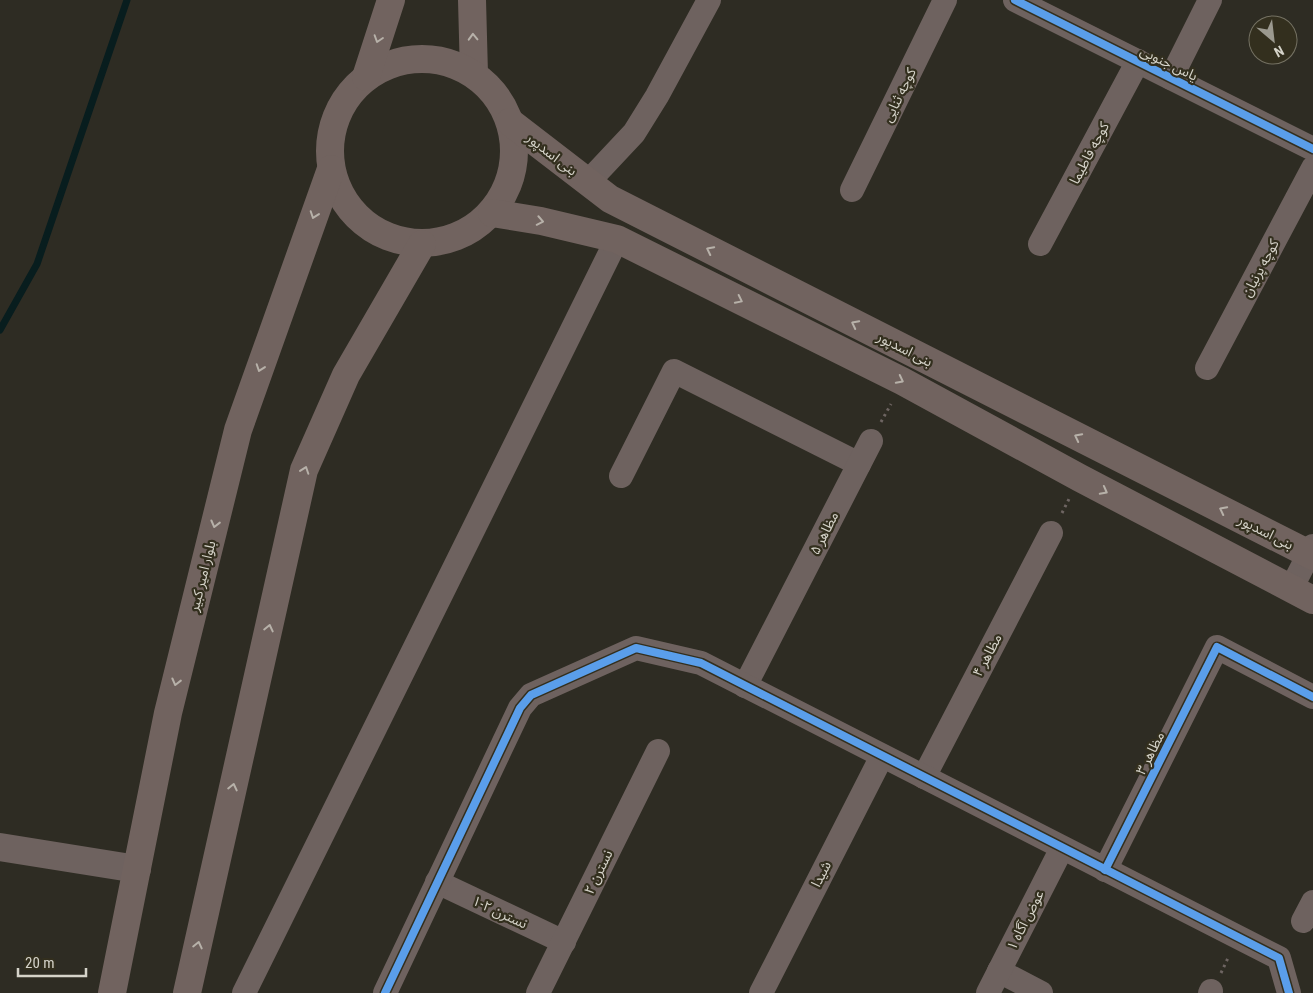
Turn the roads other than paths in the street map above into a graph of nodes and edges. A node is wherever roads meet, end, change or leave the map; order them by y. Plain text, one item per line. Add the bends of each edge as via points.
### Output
1 (390, 0) edge
2 (472, 0) edge
3 (710, 0) edge
4 (945, 0) edge
5 (1015, 0) edge
6 (1210, 0) edge
7 (1138, 61) junction
8 (474, 74) junction
9 (366, 78) junction
10 (1171, 78) junction
11 (510, 122) junction
12 (1313, 149) edge
13 (1313, 168) edge
14 (330, 169) junction
15 (588, 182) junction
16 (852, 190) dead end
17 (492, 213) junction
18 (617, 239) junction
19 (422, 244) junction
20 (1040, 244) dead end
21 (1207, 368) dead end
22 (871, 441) road end
23 (859, 464) junction
24 (621, 476) dead end
25 (1051, 533) road end
26 (1312, 552) edge
27 (1302, 594) edge
28 (745, 686) junction
29 (1313, 697) edge
30 (658, 751) dead end
31 (882, 756) junction
32 (924, 777) junction
33 (0, 847) edge
34 (1062, 848) junction
35 (137, 869) junction
36 (1105, 870) junction
37 (437, 882) junction
38 (564, 942) junction
39 (999, 971) junction
40 (112, 993) edge
41 (187, 993) edge
42 (244, 993) edge
43 (386, 993) edge
44 (538, 993) edge
45 (761, 993) edge
46 (988, 993) edge
47 (1041, 993) edge
48 (1289, 993) edge

1 -> 9 main road
8 -> 2 main road
3 - 15 street via 634,133
4 - 16 street, کوچه ثنایی
5 - 7 street, یاس جنوبی
6 - 10 street
7 - 10 street, یاس جنوبی
7 - 20 street, کوچه فاطیما
8 - 9 main road via 448,62 419,58 391,64
8 - 11 main road via 496,95
9 - 14 main road via 343,103 331,135
10 - 12 street, یاس جنوبی
11 - 15 main road, بنی اسدپور
11 - 17 main road via 515,154 509,186
13 - 21 street, کوچه پرنیان
14 - 19 main road via 342,199 363,223 390,239
14 -> 35 main road, بلوار امیر کبیر via 238,430 168,713
26 -> 15 main road, بنی اسدپور via 610,199
17 -> 18 main road
17 - 19 main road via 472,230 448,240
18 -> 27 main road via 902,381
18 - 42 street
41 -> 19 main road via 304,470 346,375
22 - 23 street, مظاهر ۵
23 - 24 street via 674,371
23 - 28 street, مظاهر ۵
25 - 32 street, مظاهر ۴
26 - 27 street
28 - 31 street
28 - 37 street via 701,663 636,648 531,695 520,708
29 - 36 street, مظاهر ۳ via 1218,647
30 - 38 street, نسترن ۲
31 - 32 street
31 - 45 street, شیدا
32 - 34 street
33 - 35 street
34 - 36 street
34 - 39 street, عوض آگاه ۱
35 - 40 main road, بلوار امیر کبیر
36 - 48 street via 1279,958
37 - 38 street, نسترن ۲-۱
37 - 43 street
38 - 44 street, نسترن ۲
39 - 46 street, عوض آگاه ۱
39 - 47 street

